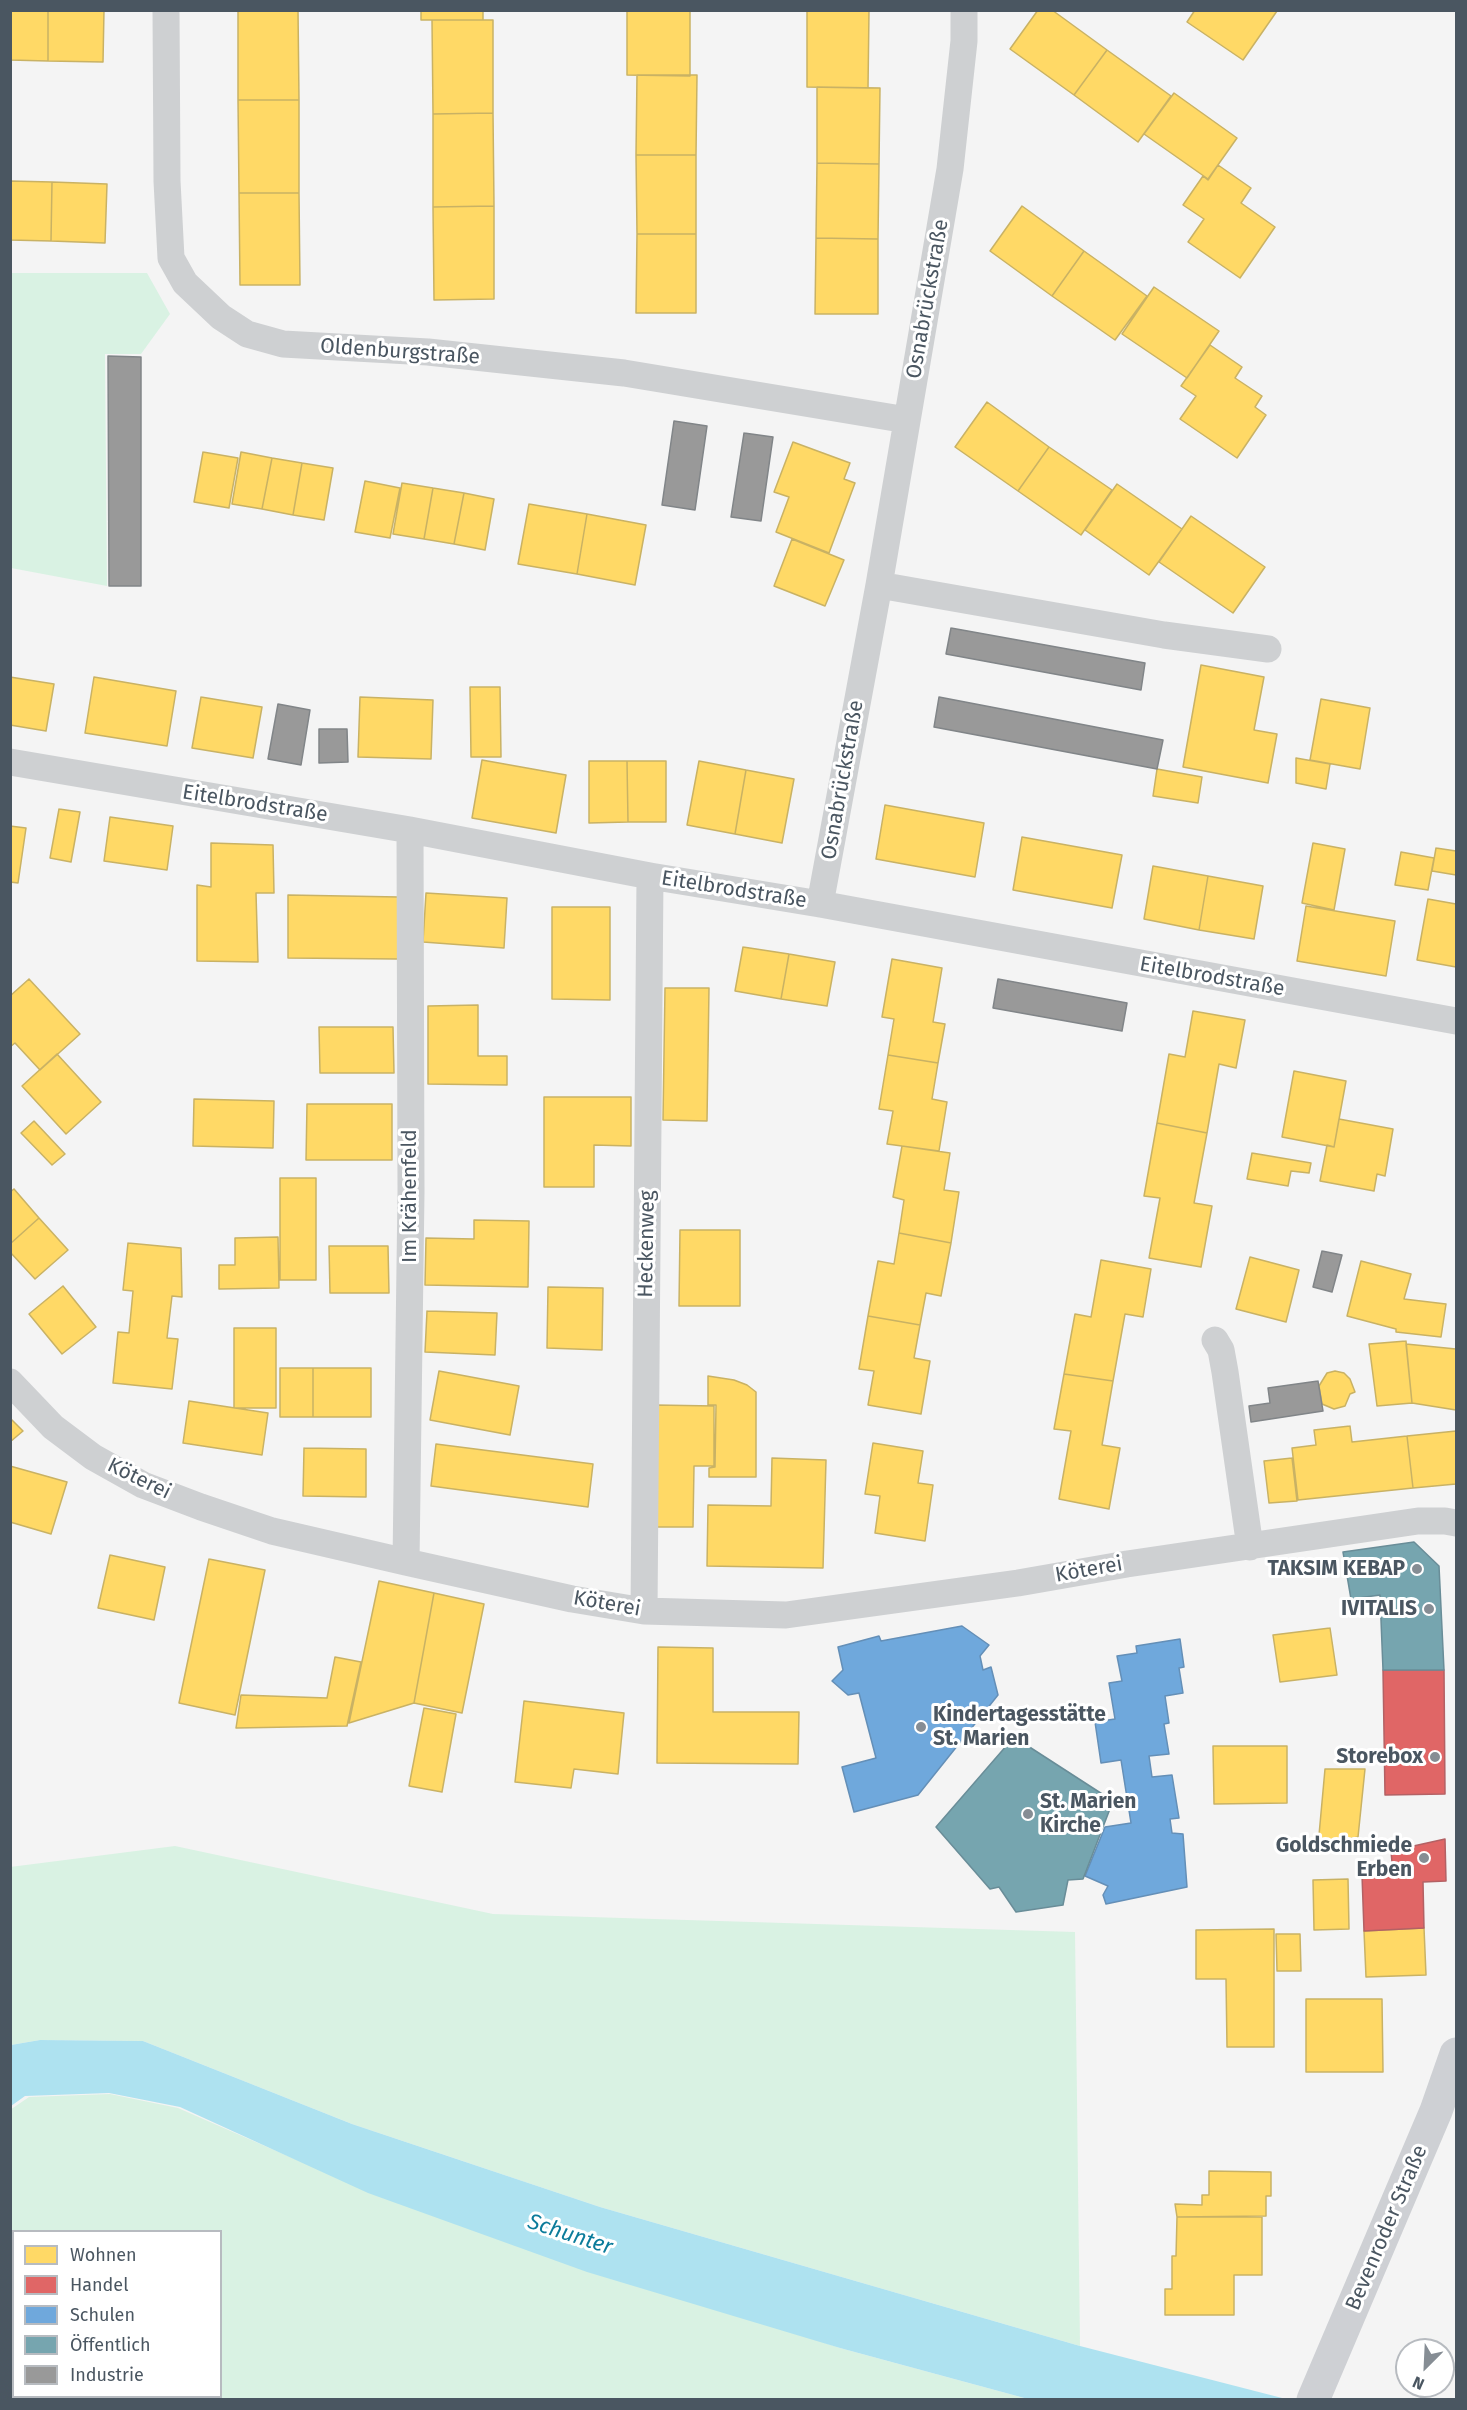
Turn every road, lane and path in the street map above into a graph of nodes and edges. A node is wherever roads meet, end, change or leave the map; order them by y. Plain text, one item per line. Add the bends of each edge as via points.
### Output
1 (166, 10) edge
2 (964, 10) edge
3 (907, 420) junction
4 (879, 585) junction
5 (1268, 649) dead end
6 (10, 762) edge
7 (410, 830) junction
8 (650, 876) junction
9 (820, 904) junction
10 (1456, 1021) edge
11 (1215, 1340) dead end
12 (10, 1382) edge
13 (1456, 1523) edge
14 (1250, 1547) junction
15 (406, 1562) junction
16 (644, 1611) junction
17 (1456, 2054) edge
18 (1314, 2397) edge

1 - 3 street, Oldenburgstraße via 166,181 171,258 185,283 221,317 247,334 283,344 428,352 624,373
2 - 3 street, Osnabrückstraße via 950,169
3 - 4 street, Osnabrückstraße
4 - 5 street via 1164,635
4 - 9 street, Osnabrückstraße
6 - 7 street, Eitelbrodstraße
7 - 8 street, Eitelbrodstraße
7 - 15 street, Im Krähenfeld
8 - 9 street, Eitelbrodstraße
8 - 16 street, Heckenweg
9 - 10 street, Eitelbrodstraße
11 - 14 street via 1225,1372
12 - 15 street, Köterei via 53,1426 93,1457 143,1485 272,1531
13 - 14 street, Köterei via 1418,1521
14 - 16 street, Köterei via 786,1615
15 - 16 street, Köterei
17 - 18 main road, Bevenroder Straße via 1436,2111

